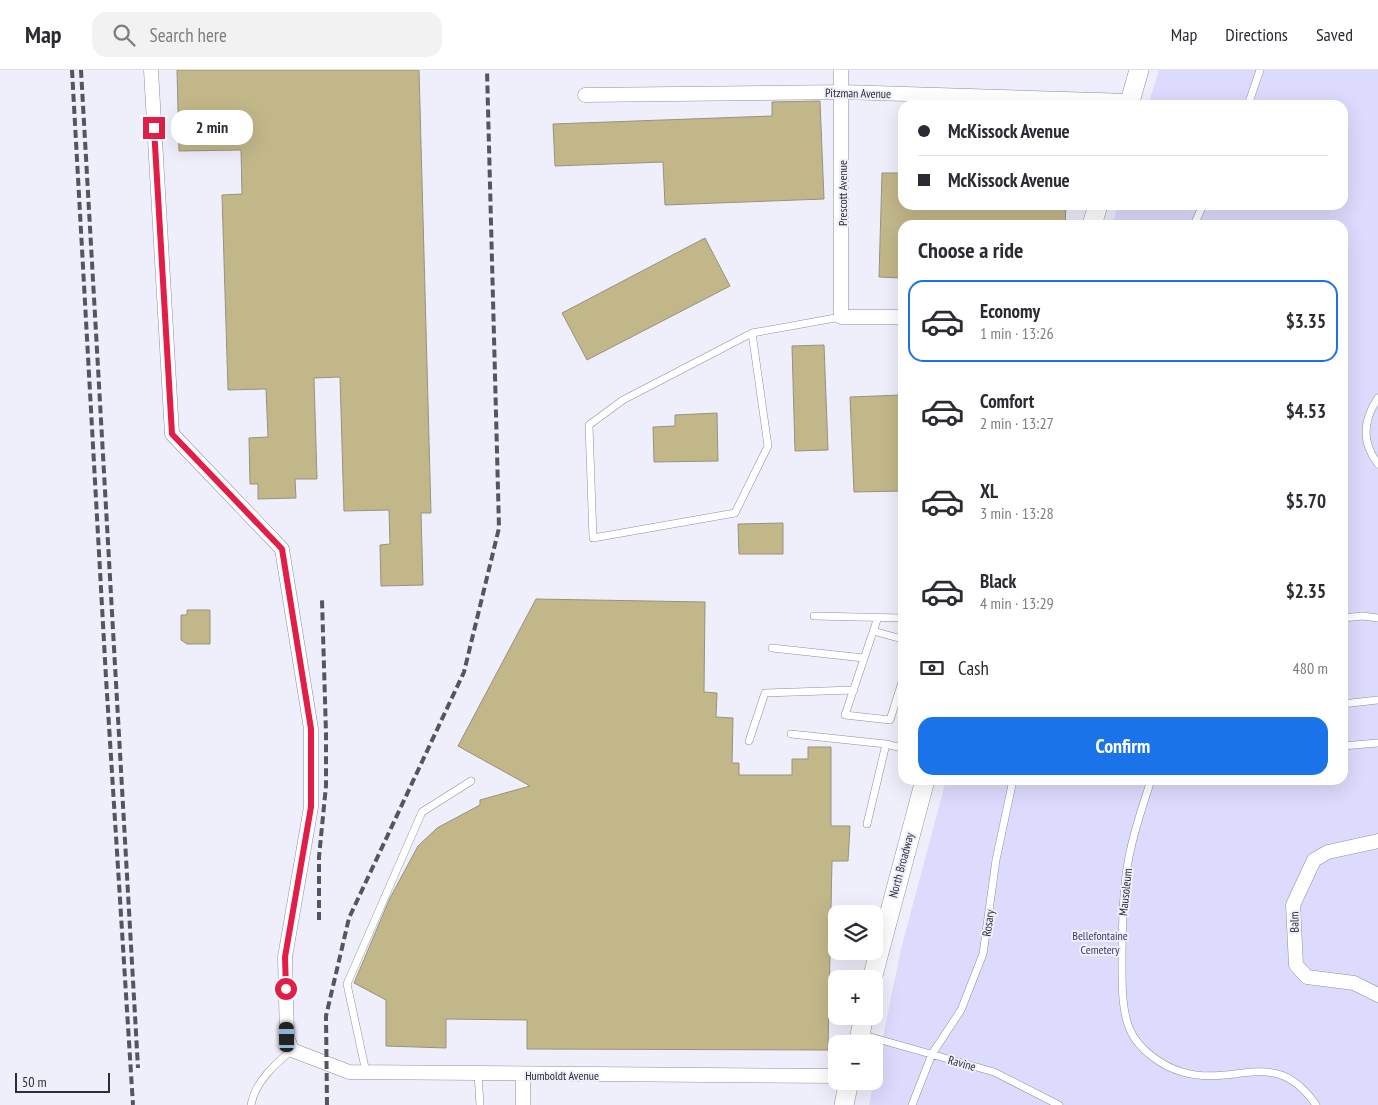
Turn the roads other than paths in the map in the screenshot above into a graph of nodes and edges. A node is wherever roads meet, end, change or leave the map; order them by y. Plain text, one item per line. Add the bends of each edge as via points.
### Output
1 (151, 70) edge
2 (841, 70) edge
3 (1139, 70) edge
4 (1260, 70) edge
5 (842, 92) junction
6 (586, 95) dead end
7 (1051, 100) edge
8 (1130, 100) edge
9 (1250, 100) edge
10 (842, 317) junction
11 (898, 317) edge
12 (752, 333) junction
13 (1378, 398) edge
14 (1378, 464) edge
15 (814, 616) dead end
16 (1348, 617) edge
17 (878, 618) junction
18 (898, 618) edge
19 (1378, 618) edge
20 (873, 631) junction
21 (898, 638) edge
22 (772, 648) dead end
23 (864, 658) junction
24 (854, 690) junction
25 (898, 695) edge
26 (1378, 700) edge
27 (1348, 703) edge
28 (791, 734) dead end
29 (749, 741) dead end
30 (1378, 743) edge
31 (886, 744) junction
32 (1348, 746) edge
33 (898, 747) edge
34 (471, 781) dead end
35 (923, 785) edge
36 (1012, 785) edge
37 (1149, 785) edge
38 (867, 824) dead end
39 (1378, 841) edge
40 (874, 970) edge
41 (1378, 995) edge
42 (860, 1031) edge
43 (292, 1050) junction
44 (932, 1054) junction
45 (366, 1072) junction
46 (478, 1074) junction
47 (523, 1074) junction
48 (828, 1076) edge
49 (847, 1090) edge
50 (251, 1105) edge
51 (480, 1105) edge
52 (523, 1105) edge
53 (844, 1105) edge
54 (912, 1105) edge
55 (1059, 1105) edge
56 (1316, 1105) edge

1 - 43 street via 172,434 282,549 311,729 311,807 285,957 287,1037
2 - 5 street, Prescott Avenue
3 - 8 main road
4 - 9 lane
5 - 6 street, Pitzman Avenue
5 - 7 street, Pitzman Avenue
5 - 10 street, Prescott Avenue
10 - 11 street
10 - 12 lane
12 - 12 lane via 622,400 589,425 593,538 735,513 768,446
13 - 14 lane via 1364,426 1369,453
15 - 17 lane
16 - 19 lane
17 - 18 lane
17 - 20 lane
20 - 21 lane
20 - 23 lane
22 - 23 lane
23 - 24 lane
24 - 25 lane via 846,715 890,720
24 - 29 lane via 765,693
26 - 27 lane
28 - 31 lane
30 - 32 lane
31 - 33 lane
31 - 38 lane
34 - 45 lane via 422,812 347,984
35 - 40 main road, North Broadway
36 - 44 lane, Rosary via 996,860 984,954 961,1010
37 - 56 lane, Mausoleum via 1126,874 1122,923 1122,994 1130,1030 1140,1046 1158,1061 1182,1072 1207,1076 1255,1071 1280,1073 1306,1089
39 - 41 street, Balm via 1328,852 1314,860 1294,905 1296,965 1307,977 1354,983
42 - 44 lane, Ravine
43 - 45 street, Humboldt Avenue via 349,1072
43 - 50 lane via 256,1087
44 - 54 lane, Rosary
44 - 55 lane, Ravine via 994,1072
45 - 46 street, Humboldt Avenue
46 - 47 street, Humboldt Avenue
46 - 51 lane
47 - 48 street, Humboldt Avenue
47 - 52 street
49 - 53 main road

